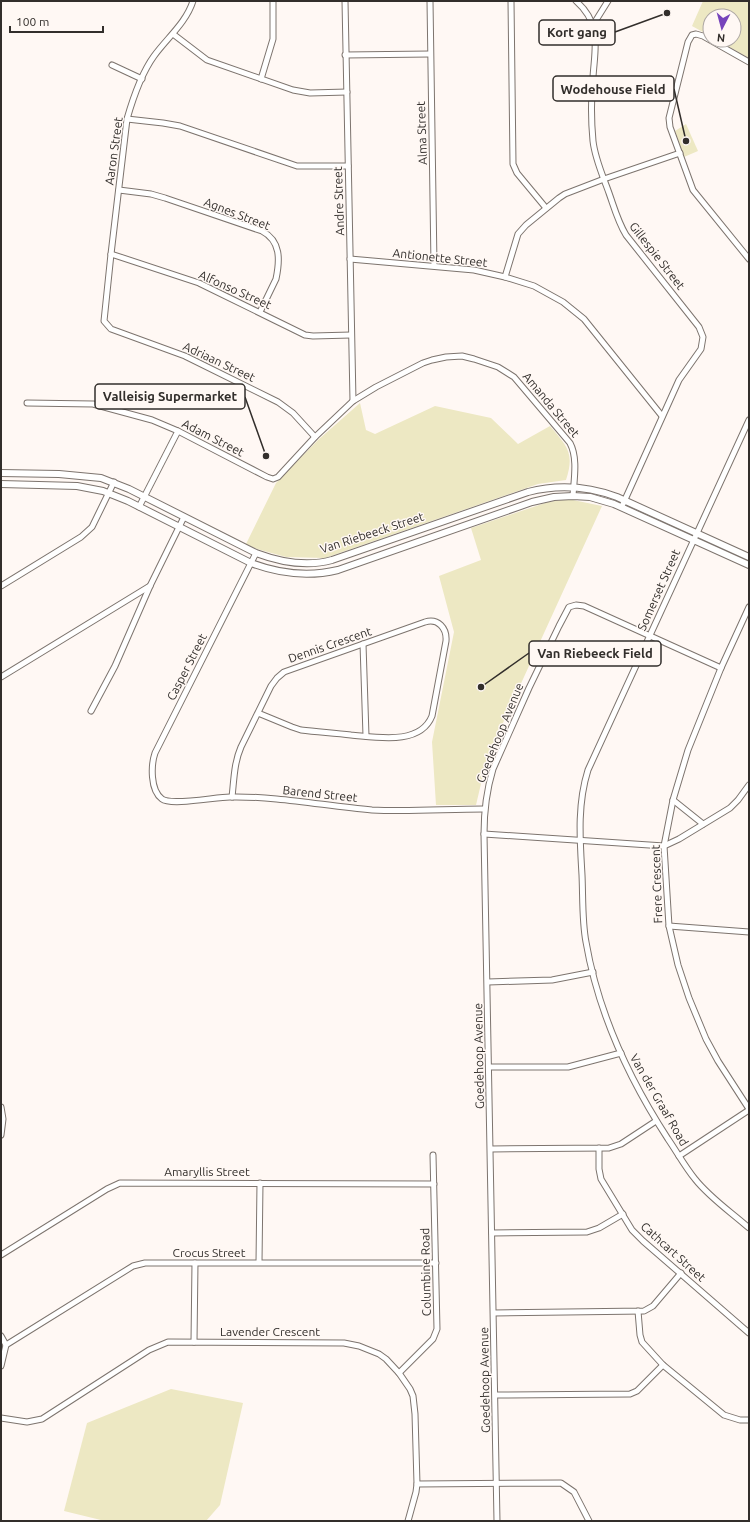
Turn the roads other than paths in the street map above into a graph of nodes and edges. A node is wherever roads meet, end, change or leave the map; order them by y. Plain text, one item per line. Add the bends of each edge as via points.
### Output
1 (193, 1) edge
2 (274, 1) edge
3 (345, 1) edge
4 (430, 1) edge
5 (511, 1) edge
6 (576, 1) edge
7 (608, 1) edge
8 (593, 25) junction
9 (173, 34) junction
10 (430, 54) junction
11 (345, 55) junction
12 (749, 62) edge
13 (112, 66) dead end
14 (142, 78) junction
15 (261, 79) junction
16 (347, 92) junction
17 (127, 119) junction
18 (680, 153) junction
19 (348, 166) junction
20 (604, 179) junction
21 (119, 190) junction
22 (546, 208) junction
23 (110, 254) junction
24 (350, 259) junction
25 (749, 259) edge
26 (434, 265) junction
27 (504, 277) junction
28 (260, 312) junction
29 (104, 321) joint
30 (351, 335) junction
31 (353, 401) junction
32 (27, 403) dead end
33 (662, 416) junction
34 (749, 420) edge
35 (178, 431) junction
36 (315, 437) junction
37 (1, 473) edge
38 (272, 478) joint
39 (114, 482) junction
40 (1, 484) edge
41 (573, 486) junction
42 (109, 493) junction
43 (144, 496) junction
44 (572, 496) junction
45 (623, 504) junction
46 (139, 507) junction
47 (184, 517) junction
48 (179, 527) junction
49 (696, 533) junction
50 (693, 540) junction
51 (256, 553) junction
52 (749, 557) edge
53 (251, 563) junction
54 (749, 565) edge
55 (1, 586) edge
56 (150, 586) junction
57 (749, 607) edge
58 (649, 636) junction
59 (363, 644) junction
60 (722, 668) junction
61 (1, 677) edge
62 (91, 711) dead end
63 (258, 713) junction
64 (366, 736) junction
65 (749, 786) edge
66 (158, 794) joint
67 (232, 797) junction
68 (673, 800) junction
69 (484, 809) junction
70 (702, 824) junction
71 (484, 834) junction
72 (580, 840) junction
73 (664, 846) junction
74 (669, 926) junction
75 (749, 932) edge
76 (593, 972) junction
77 (488, 982) junction
78 (621, 1053) junction
79 (489, 1067) junction
80 (1, 1107) edge
81 (749, 1109) edge
82 (656, 1121) junction
83 (1, 1135) edge
84 (599, 1148) junction
85 (491, 1149) junction
86 (433, 1155) dead end
87 (679, 1156) junction
88 (260, 1183) junction
89 (434, 1184) junction
90 (622, 1214) junction
91 (749, 1228) edge
92 (492, 1232) junction
93 (1, 1255) edge
94 (259, 1262) junction
95 (196, 1263) junction
96 (436, 1263) junction
97 (681, 1274) junction
98 (638, 1311) junction
99 (494, 1313) junction
100 (749, 1333) edge
101 (1, 1336) edge
102 (194, 1342) junction
103 (6, 1345) junction
104 (663, 1364) junction
105 (1, 1366) edge
106 (399, 1373) junction
107 (496, 1396) junction
108 (1, 1418) edge
109 (749, 1420) edge
110 (497, 1482) junction
111 (417, 1484) junction
112 (408, 1521) edge
113 (497, 1521) edge
114 (589, 1521) edge

1 - 9 street, Aaron Street via 185,19
2 - 15 street via 273,39
3 - 11 street, Andre Street
4 - 10 street, Alma Street
5 - 22 street via 513,164 517,173
6 - 8 street, Gillespie Street via 584,8
7 - 8 street
8 - 20 street, Gillespie Street via 596,43 592,137
9 - 14 street, Aaron Street via 154,56
9 - 15 street via 207,60
10 - 11 street
10 - 26 street, Alma Street
11 - 16 street, Andre Street
12 - 18 street via 699,35 692,35 669,118
13 - 14 street
14 - 17 street, Aaron Street
15 - 16 street via 297,91
16 - 19 street, Andre Street
17 - 19 street via 180,126 297,166
17 - 21 street, Aaron Street
18 - 20 street
18 - 25 street via 695,194
19 - 24 street, Andre Street
20 - 22 street via 565,194
20 - 33 street, Gillespie Street via 626,235 702,333 701,349 679,380
21 - 23 street, Aaron Street
21 - 28 street, Agnes Street via 152,194 262,231 270,236 277,248 278,274
22 - 27 street via 518,234
23 - 28 street, Alfonso Street via 199,283
23 - 29 street, Aaron Street
24 - 26 street, Antionette Street
24 - 30 street, Andre Street
26 - 27 street, Antionette Street
27 - 33 street, Antionette Street via 534,286 578,313
28 - 30 street, Alfonso Street via 309,336
29 - 36 street, Adriaan Street via 114,330 185,356 278,402
30 - 31 street, Andre Street
31 - 36 street, Amanda Street
31 - 41 street, Amanda Street via 428,361 462,356 485,362 517,380 570,443 574,460
32 - 35 street, Adam Street via 93,404 152,420
33 - 45 street, Gillespie Street
34 - 49 street, Somerset Street
35 - 38 street, Adam Street
35 - 43 street
36 - 38 street, Amanda Street via 278,477
37 - 39 street, Van Riebeeck Street via 83,475
39 - 42 street
39 - 43 street, Van Riebeeck Street
40 - 42 street, Van Riebeeck Street via 77,486
41 - 44 street, Amanda Street
41 - 45 street, Van Riebeeck Street via 597,490
41 - 51 street, Van Riebeeck Street via 528,492 328,561 315,563 275,560
42 - 46 street, Van Riebeeck Street
42 - 55 street via 87,533
43 - 46 street
43 - 47 street, Van Riebeeck Street
44 - 45 street, Van Riebeeck Street
44 - 53 street, Van Riebeeck Street via 532,502 331,572 291,573
45 - 49 street, Van Riebeeck Street
45 - 50 street, Van Riebeeck Street
46 - 48 street, Van Riebeeck Street
47 - 48 street
47 - 51 street, Van Riebeeck Street
48 - 53 street, Van Riebeeck Street
48 - 56 street
49 - 50 street, Somerset Street
49 - 52 street, Van Riebeeck Street
50 - 54 street, Van Riebeeck Street
50 - 58 street, Somerset Street
51 - 53 street, Casper Street
53 - 66 street, Casper Street via 155,753 152,770
56 - 61 street
56 - 62 street via 115,666
57 - 60 street, Frere Crescent
58 - 60 street
58 - 69 street, Goedehoop Avenue via 584,606 568,608 493,769
58 - 72 street, Somerset Street via 588,770 580,804
59 - 63 street, Dennis Crescent via 284,672 273,682
59 - 64 street
59 - 64 street, Dennis Crescent via 430,620 444,627 446,634 432,716 426,726 395,738
60 - 68 street, Frere Crescent via 688,750
63 - 64 street via 296,728
63 - 67 street, Dennis Crescent via 237,758
65 - 70 street via 730,808
66 - 67 street, Barend Street via 162,799 172,802
67 - 69 street, Barend Street via 374,810
68 - 70 street
68 - 73 street, Frere Crescent
69 - 71 street, Goedehoop Avenue
70 - 73 street
71 - 72 street
71 - 77 street, Goedehoop Avenue
72 - 73 street
72 - 76 street, Van der Graaf Road via 586,940
73 - 74 street, Frere Crescent
74 - 75 street
74 - 81 street, Frere Crescent via 678,965 698,1020 718,1062
76 - 77 street via 552,980
76 - 78 street, Van der Graaf Road
77 - 79 street, Goedehoop Avenue
78 - 79 street via 568,1067
78 - 82 street, Van der Graaf Road
79 - 85 street, Goedehoop Avenue
80 - 83 street
81 - 87 street
82 - 84 street via 621,1144
82 - 87 street, Van der Graaf Road
84 - 85 street
84 - 90 street, Cathcart Street via 601,1178
85 - 92 street, Goedehoop Avenue
86 - 89 street, Columbine Road
87 - 91 street, Van der Graaf Road via 706,1191
88 - 89 street, Amaryllis Street
88 - 93 street, Amaryllis Street via 120,1183
88 - 94 street
89 - 96 street, Columbine Road
90 - 92 street via 592,1231
90 - 97 street, Cathcart Street via 638,1236
92 - 99 street, Goedehoop Avenue
94 - 95 street, Crocus Street
94 - 96 street, Crocus Street
95 - 102 street
95 - 103 street, Crocus Street via 145,1263 133,1266
96 - 106 street, Columbine Road via 436,1333
97 - 98 street via 653,1306
97 - 100 street, Cathcart Street
98 - 99 street
98 - 104 street via 642,1342
99 - 107 street, Goedehoop Avenue
101 - 103 street
102 - 106 street, Lavender Crescent via 352,1344 379,1354
102 - 108 street, Lavender Crescent via 168,1342 157,1346 42,1419 27,1422
103 - 105 street
104 - 107 street via 637,1391 630,1394
104 - 109 street via 724,1415
106 - 111 street, Lavender Crescent via 410,1389 415,1406
107 - 110 street, Goedehoop Avenue
110 - 111 street
110 - 113 street, Goedehoop Avenue
110 - 114 street via 561,1483 574,1492
111 - 112 street, Lavender Crescent

